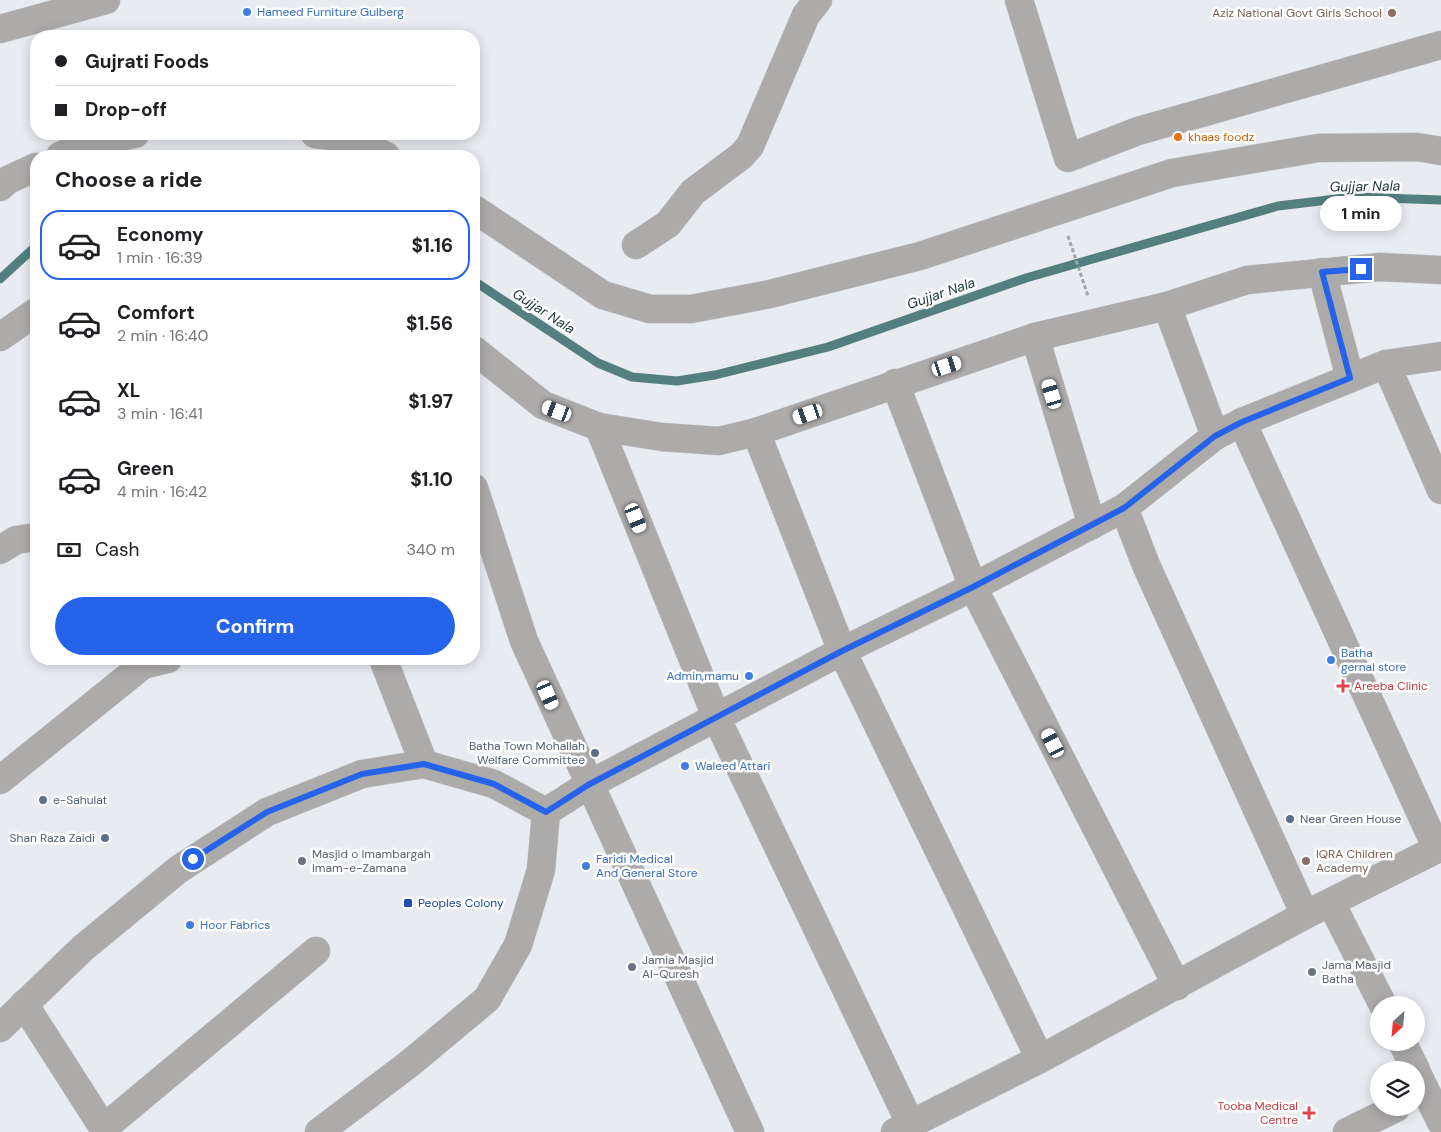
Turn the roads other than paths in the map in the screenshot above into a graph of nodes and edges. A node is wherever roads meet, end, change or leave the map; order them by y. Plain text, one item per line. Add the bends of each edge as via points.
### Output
1 (106, 0) edge
2 (818, 0) edge
3 (1019, 0) edge
4 (33, 10) edge
5 (0, 29) edge
6 (1441, 45) edge
7 (102, 140) edge
8 (354, 140) edge
9 (73, 150) edge
10 (374, 150) edge
11 (1441, 151) edge
12 (30, 170) edge
13 (0, 187) edge
14 (480, 214) edge
15 (636, 244) dead end
16 (1441, 270) edge
17 (1322, 272) junction
18 (1167, 306) junction
19 (30, 316) edge
20 (0, 336) edge
21 (1035, 337) junction
22 (480, 355) edge
23 (1441, 356) edge
24 (1386, 364) junction
25 (1350, 378) junction
26 (895, 383) junction
27 (1242, 422) junction
28 (599, 427) junction
29 (756, 432) junction
30 (1215, 436) junction
31 (1441, 490) edge
32 (480, 506) edge
33 (1124, 508) junction
34 (1092, 525) junction
35 (30, 538) edge
36 (0, 550) edge
37 (973, 587) junction
38 (842, 651) junction
39 (143, 665) edge
40 (385, 665) edge
41 (717, 719) junction
42 (424, 764) junction
43 (0, 780) edge
44 (588, 785) junction
45 (546, 812) junction
46 (1439, 848) edge
47 (1332, 903) junction
48 (1305, 915) junction
49 (316, 951) dead end
50 (1177, 986) junction
51 (1378, 996) edge
52 (24, 1004) junction
53 (0, 1028) edge
54 (1040, 1059) junction
55 (1425, 1087) edge
56 (1380, 1116) edge
57 (1441, 1122) edge
58 (903, 1129) edge
59 (105, 1130) edge
60 (318, 1132) edge
61 (750, 1132) edge
62 (1347, 1132) edge

1 - 4 street
2 - 15 street via 806,14 750,146 692,192 668,224
3 - 6 street via 1068,158 1138,131
4 - 5 street
7 - 9 street
8 - 10 street
11 - 14 street via 1417,147 1318,148 1172,172 920,256 770,294 691,309 650,309 602,295
12 - 13 street
16 - 17 street via 1380,267
17 - 18 street via 1247,280
17 - 25 street
18 - 21 street
18 - 30 street
19 - 20 street
21 - 26 street
21 - 34 street
22 - 28 street via 543,405
23 - 24 street
24 - 25 street
24 - 31 street
25 - 27 street
26 - 29 street
26 - 37 street
27 - 30 street
27 - 46 street
28 - 29 street via 662,438 720,441
28 - 41 street
29 - 38 street
30 - 33 street
32 - 44 street via 524,641
33 - 34 street
33 - 48 street via 1146,565
34 - 37 street
35 - 36 street via 16,540
37 - 38 street
37 - 50 street
38 - 41 street
38 - 54 street
39 - 43 street
40 - 42 street
41 - 44 street
41 - 58 street
42 - 45 street via 494,784
42 - 52 street via 362,774 267,812 178,869 83,948
44 - 45 street
44 - 61 street
45 - 60 street via 541,870 518,945 487,999 410,1064
46 - 47 street
47 - 48 street
47 - 51 street
48 - 50 street
49 - 59 street
50 - 54 street
52 - 53 street
52 - 59 street
54 - 58 street
55 - 57 street
56 - 62 street

